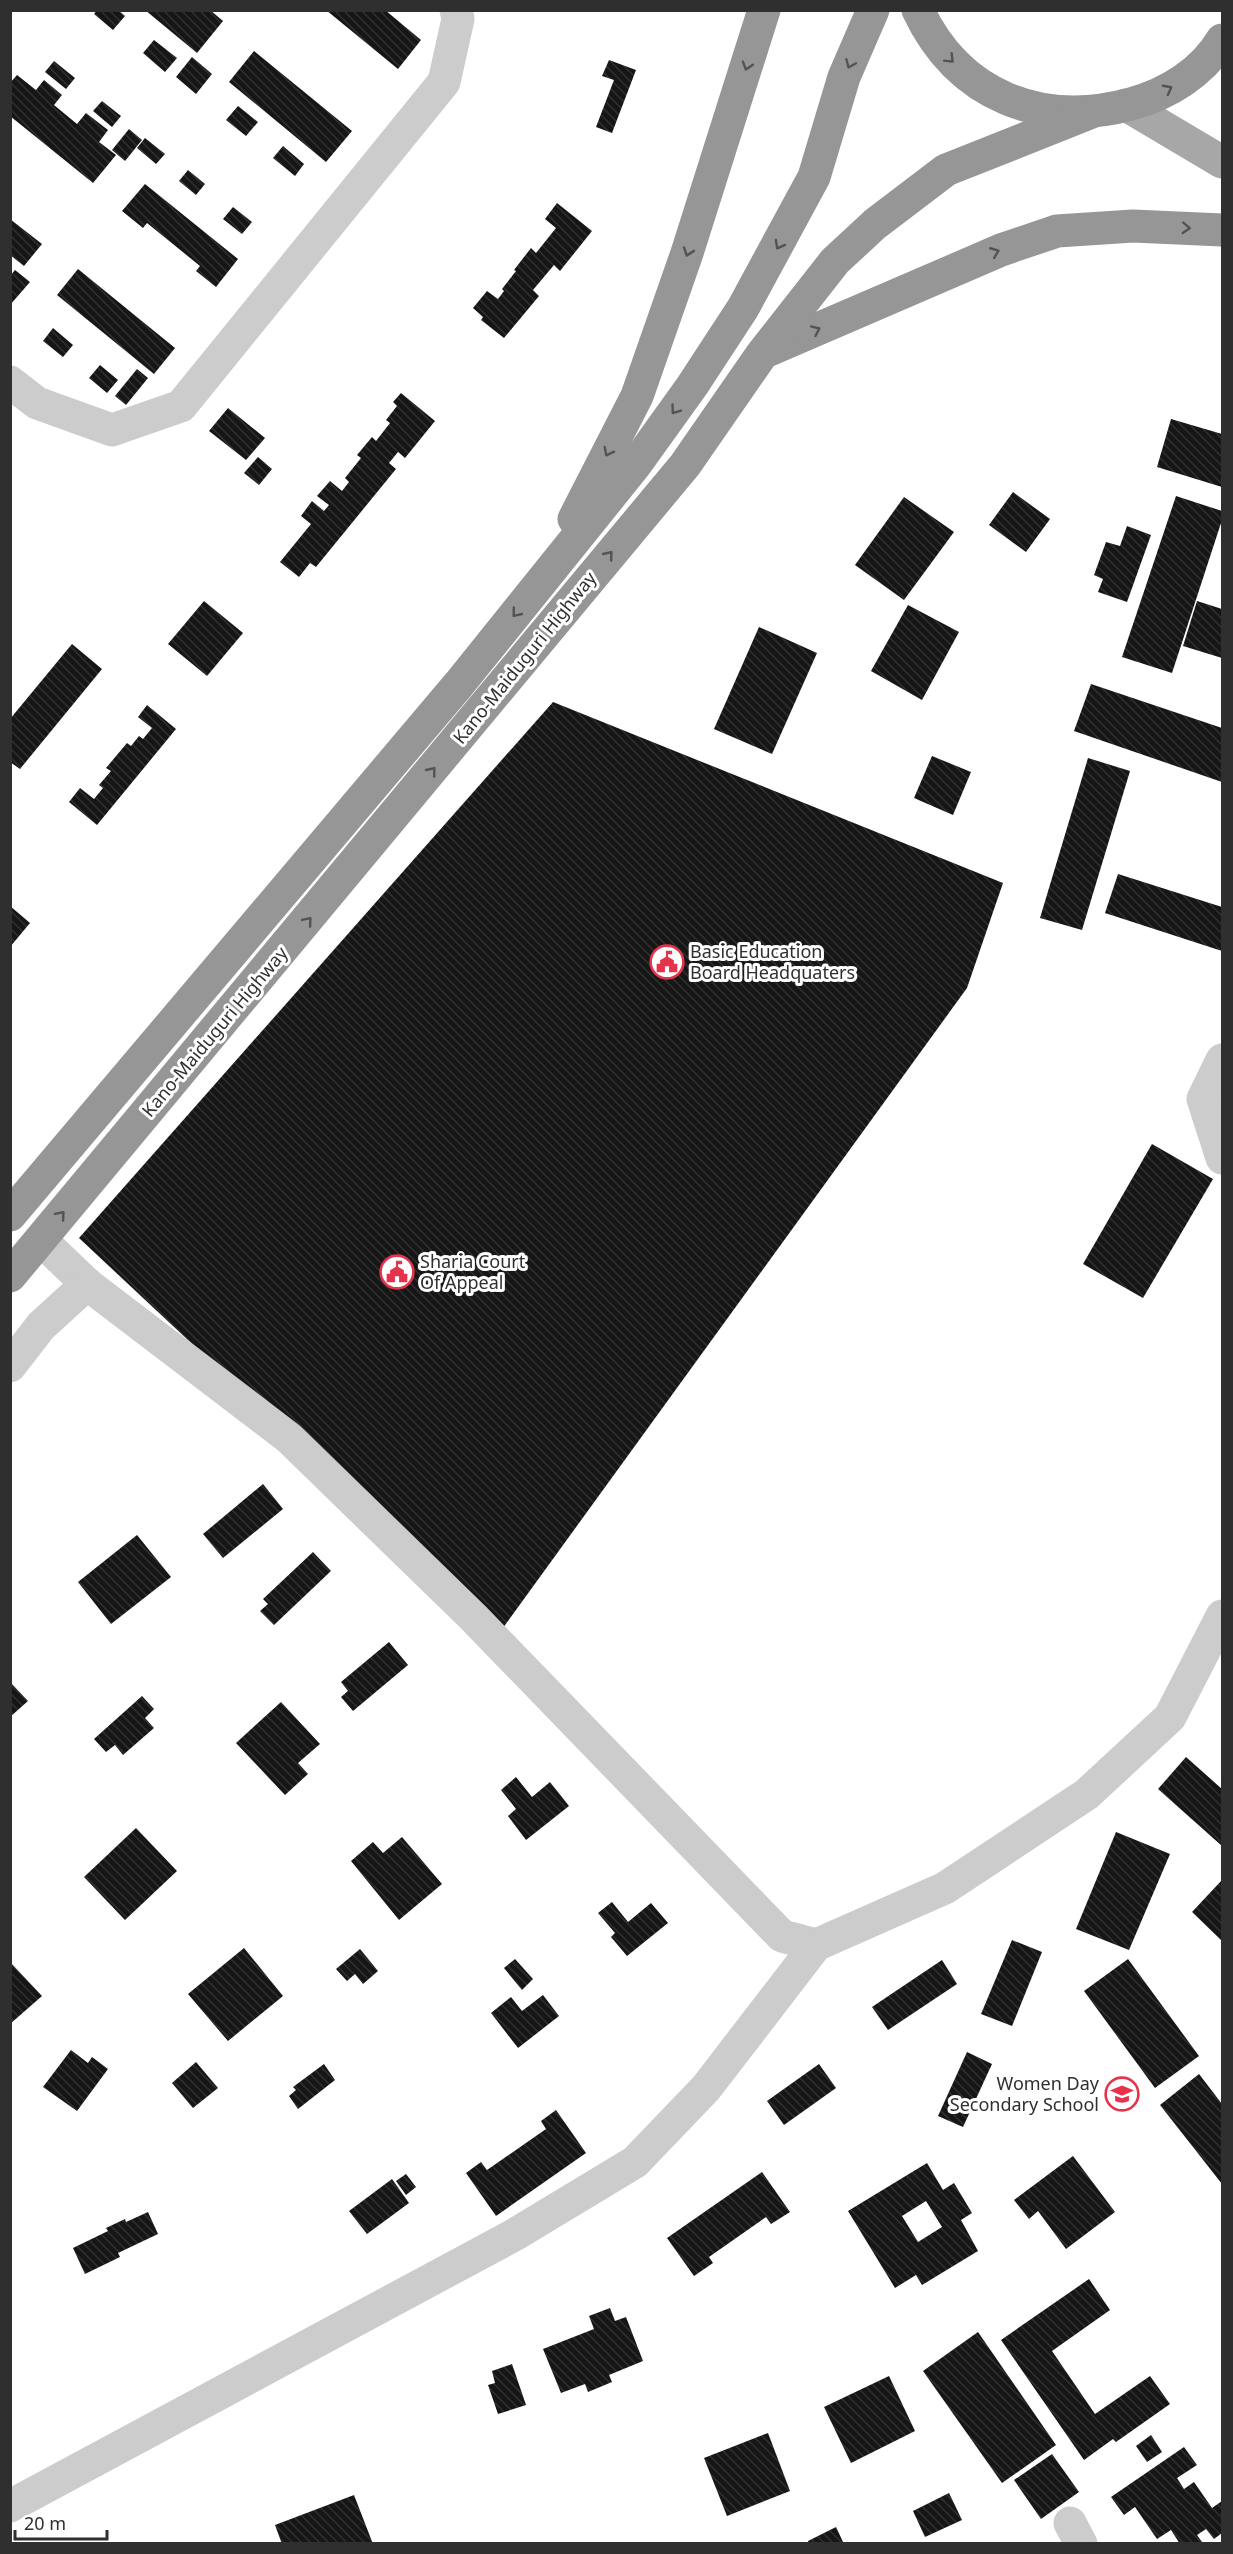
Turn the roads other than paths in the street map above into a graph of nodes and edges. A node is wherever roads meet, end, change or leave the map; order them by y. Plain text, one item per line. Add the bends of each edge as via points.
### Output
1 (456, 10) edge
2 (764, 10) edge
3 (873, 10) edge
4 (918, 10) edge
5 (1222, 40) edge
6 (1126, 105) junction
7 (1092, 112) junction
8 (1222, 162) edge
9 (1222, 230) edge
10 (762, 354) junction
11 (10, 382) edge
12 (541, 582) junction
13 (1222, 1060) edge
14 (1222, 1158) edge
15 (10, 1215) edge
16 (40, 1240) junction
17 (10, 1276) edge
18 (87, 1284) junction
19 (10, 1366) edge
20 (1222, 1616) edge
21 (816, 1945) junction
22 (10, 2506) edge

1 - 11 street via 458,18 444,82 181,406 112,430 37,403
2 -> 12 highway via 691,242 637,396
3 -> 12 highway, Kano-Maiduguri Highway via 844,77 814,177 743,308 636,464
4 -> 7 highway via 944,53 968,76 996,94 1026,106
6 -> 5 highway via 1149,99 1182,81 1213,56
6 - 7 highway
6 - 8 main road
7 - 10 highway, Kano-Maiduguri Highway via 946,170 875,224 836,261
10 -> 9 highway via 1000,250 1057,231 1133,226
16 -> 10 highway, Kano-Maiduguri Highway via 685,465
12 -> 15 highway, Kano-Maiduguri Highway
13 - 14 street via 1203,1099
16 - 17 highway, Kano-Maiduguri Highway
16 - 18 street
18 - 19 street via 41,1326
18 - 21 street via 289,1438 473,1617 782,1936
20 - 21 street via 1170,1717 1087,1794 945,1888
21 - 22 street via 706,2088 635,2162 514,2235

